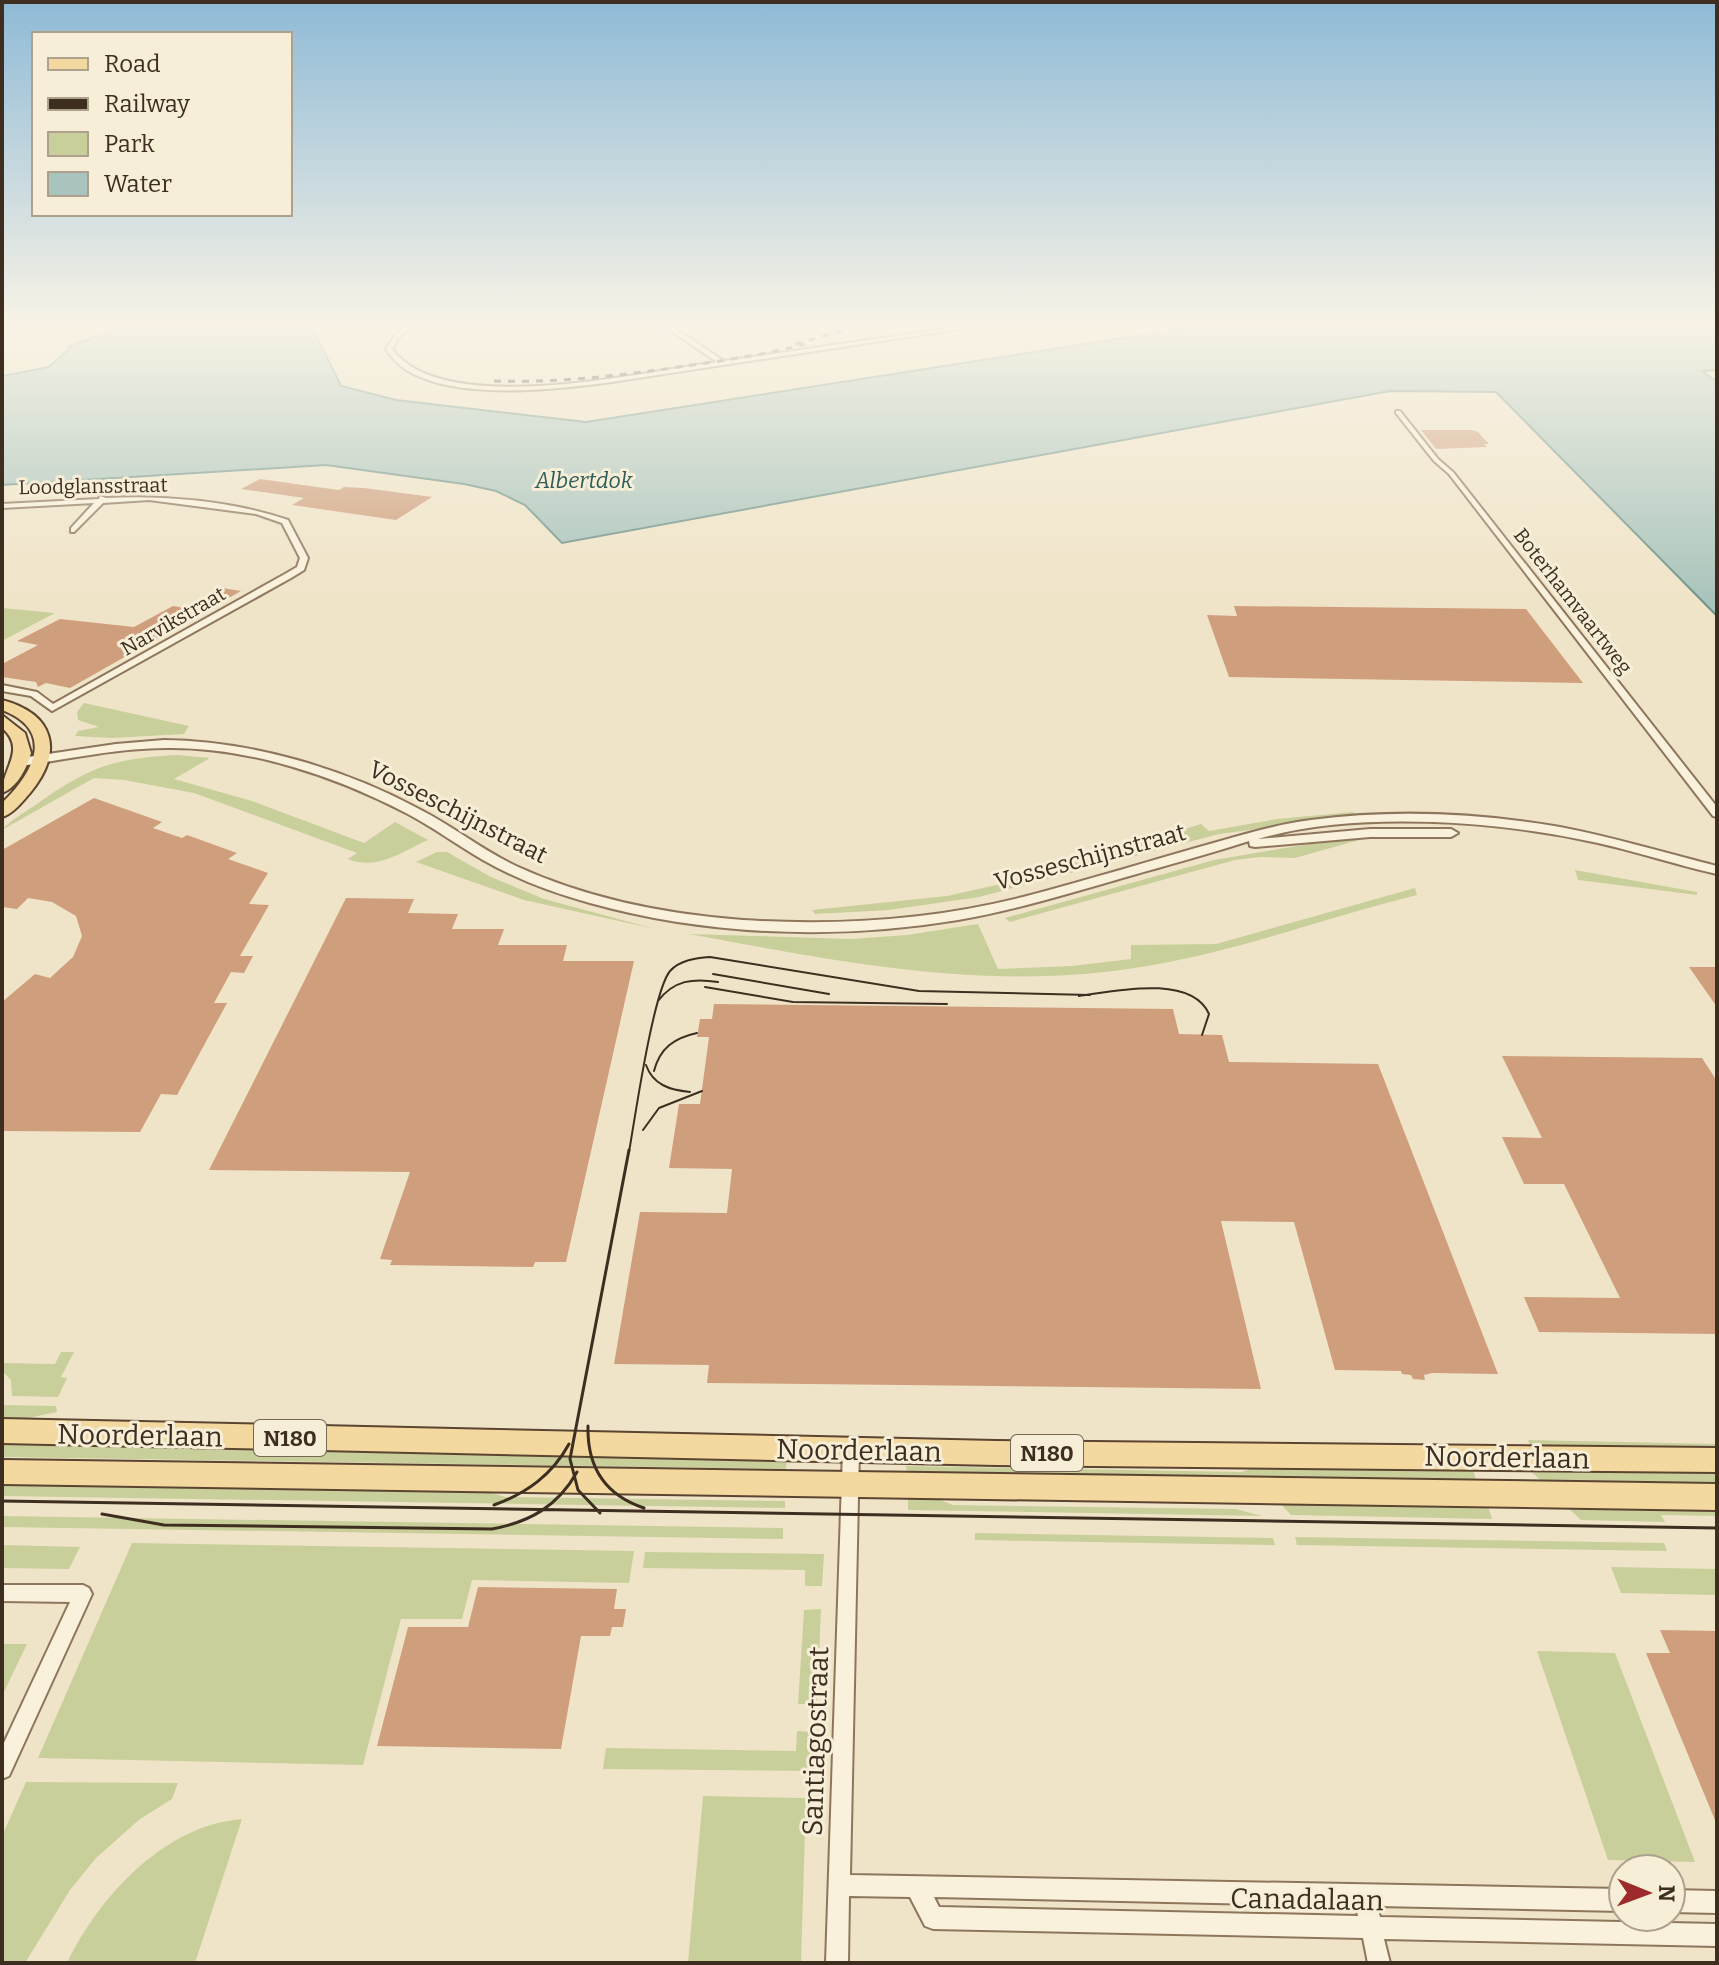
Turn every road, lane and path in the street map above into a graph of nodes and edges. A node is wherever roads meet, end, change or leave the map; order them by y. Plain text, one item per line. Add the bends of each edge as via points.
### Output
1 (1403, 418) edge
2 (103, 498) junction
3 (2, 506) edge
4 (74, 530) dead end
5 (304, 558) joint
6 (2, 688) edge
7 (2, 705) edge
8 (52, 708) junction
9 (4, 721) edge
10 (40, 729) junction
11 (42, 759) junction
12 (21, 762) junction
13 (2, 769) edge
14 (2, 788) edge
15 (2, 812) edge
16 (1717, 814) edge
17 (1717, 870) edge
18 (2, 1431) edge
19 (851, 1450) junction
20 (1717, 1460) edge
21 (2, 1472) edge
22 (850, 1485) junction
23 (1717, 1497) edge
24 (2, 1593) edge
25 (2, 1769) edge
26 (839, 1885) junction
27 (916, 1886) junction
28 (1364, 1895) junction
29 (1607, 1900) edge
30 (1687, 1901) edge
31 (1717, 1902) edge
32 (1372, 1929) junction
33 (1717, 1935) edge
34 (837, 1963) edge
35 (1379, 1963) edge

1 - 16 street, Boterhamvaartweg
2 - 3 street, Loodglansstraat
2 - 4 street
2 - 5 street, Loodglansstraat via 170,499 269,514 285,522
5 - 8 street, Narvikstraat via 301,568 288,576
6 - 8 street via 34,694
7 - 10 main road
8 - 10 street
9 - 12 main road via 22,741
10 - 11 main road
11 - 12 street, Vosseschijnstraat
11 - 15 main road via 27,787
11 - 17 street, Vosseschijnstraat via 142,745 222,748 344,781 411,810 487,858 552,886 637,910 718,922 833,927 951,916 1033,899 1221,846 1355,833 1521,837 1658,856
12 - 13 street, Vosseschijnstraat
12 - 14 main road
18 - 19 main road, Noorderlaan / N180
19 - 20 main road, Noorderlaan / N180
19 - 22 street, Santiagostraat
21 - 22 main road, Noorderlaan / N180
22 - 23 main road, Noorderlaan / N180
22 - 26 street, Santiagostraat
24 - 25 street via 83,1594
26 - 27 street, Canadalaan
26 - 34 street, Santiagostraat
27 - 28 street, Canadalaan
27 - 32 street, Canadalaan via 933,1918
28 - 29 street, Canadalaan
28 - 32 street
30 - 31 street
32 - 33 street, Canadalaan
32 - 35 street

